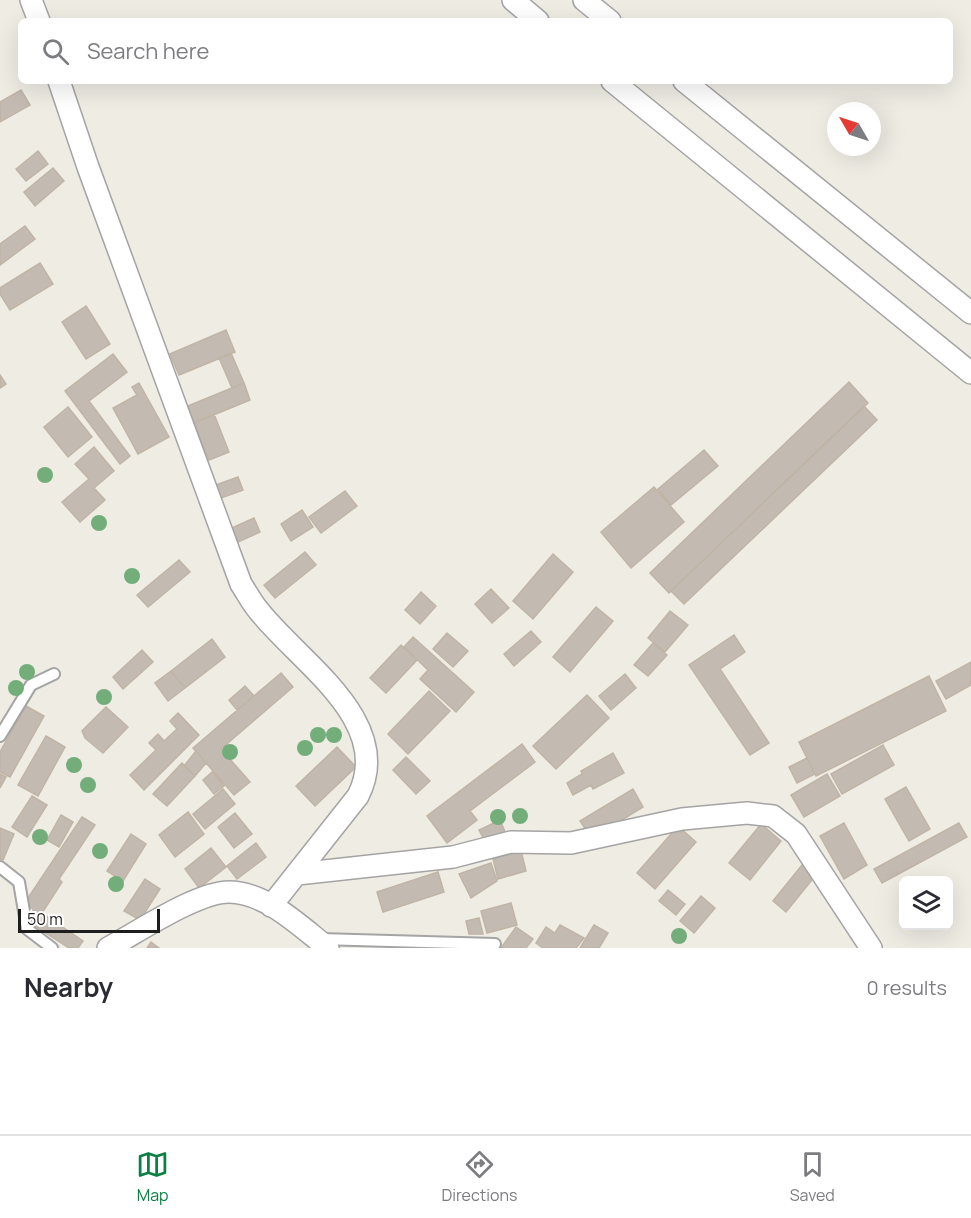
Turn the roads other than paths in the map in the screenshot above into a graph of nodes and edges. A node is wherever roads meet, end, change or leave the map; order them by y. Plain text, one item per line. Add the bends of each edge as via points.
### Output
1 (31, 0) edge
2 (513, 0) edge
3 (584, 0) edge
4 (38, 18) edge
5 (534, 18) edge
6 (606, 18) edge
7 (60, 84) edge
8 (616, 84) edge
9 (688, 84) edge
10 (971, 313) edge
11 (971, 373) edge
12 (54, 674) dead end
13 (0, 736) edge
14 (0, 867) edge
15 (297, 874) junction
16 (271, 906) junction
17 (322, 943) edge
18 (495, 944) dead end
19 (52, 948) edge
20 (108, 948) edge
21 (871, 948) edge

1 - 4 street
2 - 5 street
3 - 6 street
7 - 15 street via 242,584 259,612 338,695 362,733 369,764 366,780 343,818
8 - 11 street
9 - 10 street
12 - 13 lane via 31,685
14 - 19 lane via 19,882 27,928
15 - 16 street
15 - 21 street via 453,857 511,842 571,843 682,819 760,813 781,820 796,834
16 - 17 street
16 - 20 street via 240,894 210,895
17 - 18 lane

